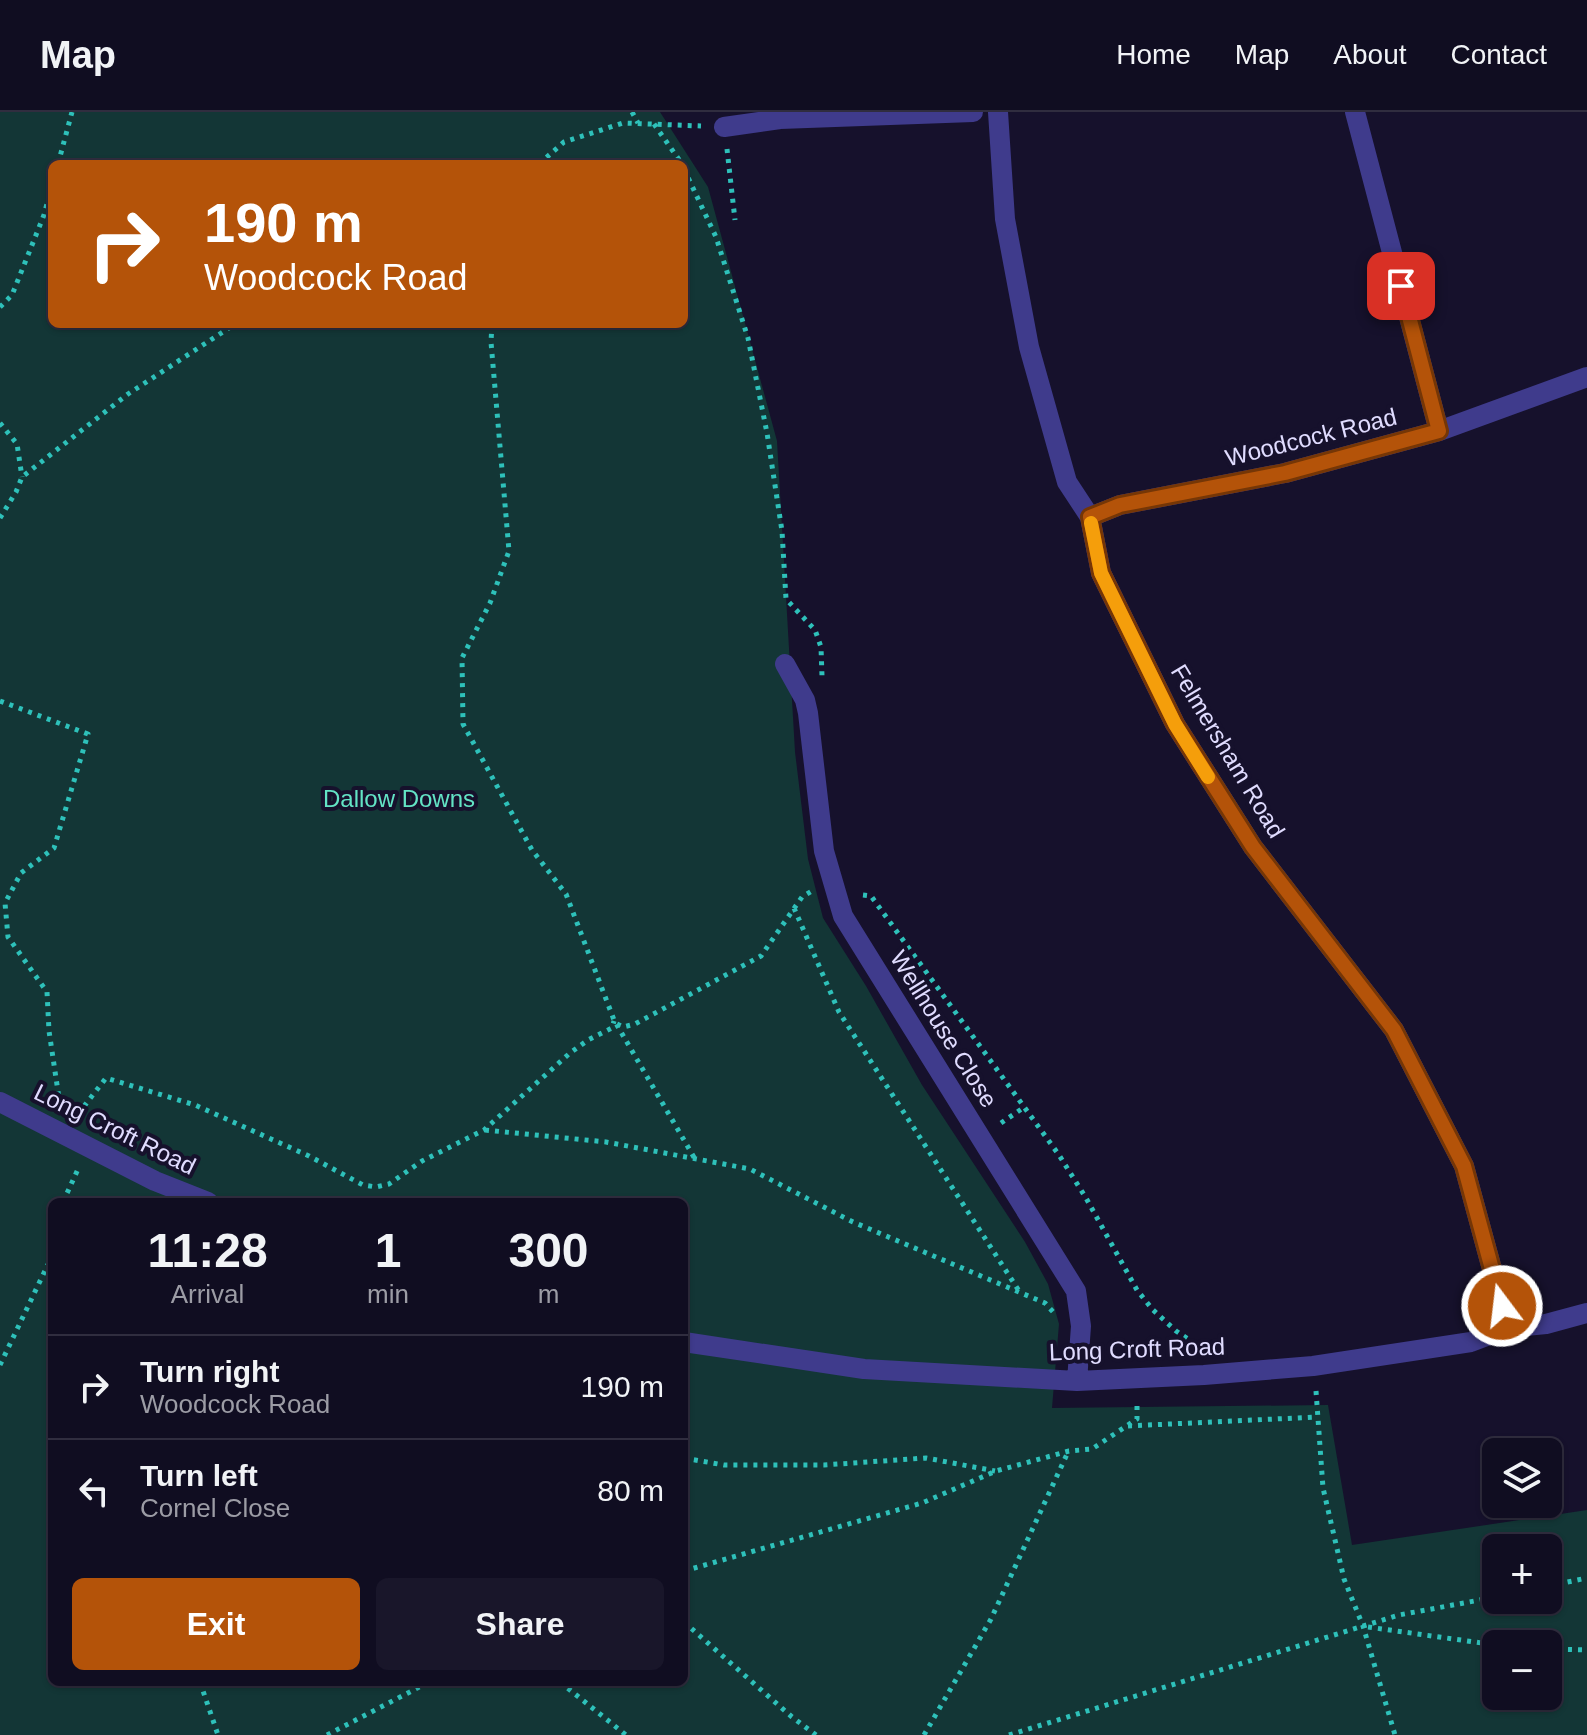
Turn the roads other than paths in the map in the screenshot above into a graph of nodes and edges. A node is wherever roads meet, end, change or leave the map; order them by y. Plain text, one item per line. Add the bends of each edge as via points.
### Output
1 (973, 112) edge
2 (998, 112) edge
3 (1355, 112) edge
4 (779, 116) edge
5 (724, 127) road end
6 (1587, 377) edge
7 (1439, 431) junction
8 (1090, 517) junction
9 (785, 664) dead end
10 (0, 1102) edge
11 (198, 1198) edge
12 (1587, 1313) edge
13 (1508, 1328) junction
14 (688, 1343) edge
15 (1077, 1381) junction

1 - 4 street
2 - 8 street, Felmersham Road via 1005,219 1029,347 1067,482
3 - 7 street
4 - 5 street
6 - 7 street, Woodcock Road
7 - 8 street, Woodcock Road via 1285,473 1120,505
8 - 13 street, Felmersham Road via 1101,573 1175,724 1253,847 1394,1030 1415,1070 1464,1166
9 - 15 street, Wellhouse Close via 808,713 824,851 843,916 1076,1291 1081,1326
10 - 11 street, Long Croft Road
12 - 13 street, Long Croft Road
13 - 15 street, Long Croft Road via 1471,1342 1313,1366
14 - 15 street, Long Croft Road via 864,1369

